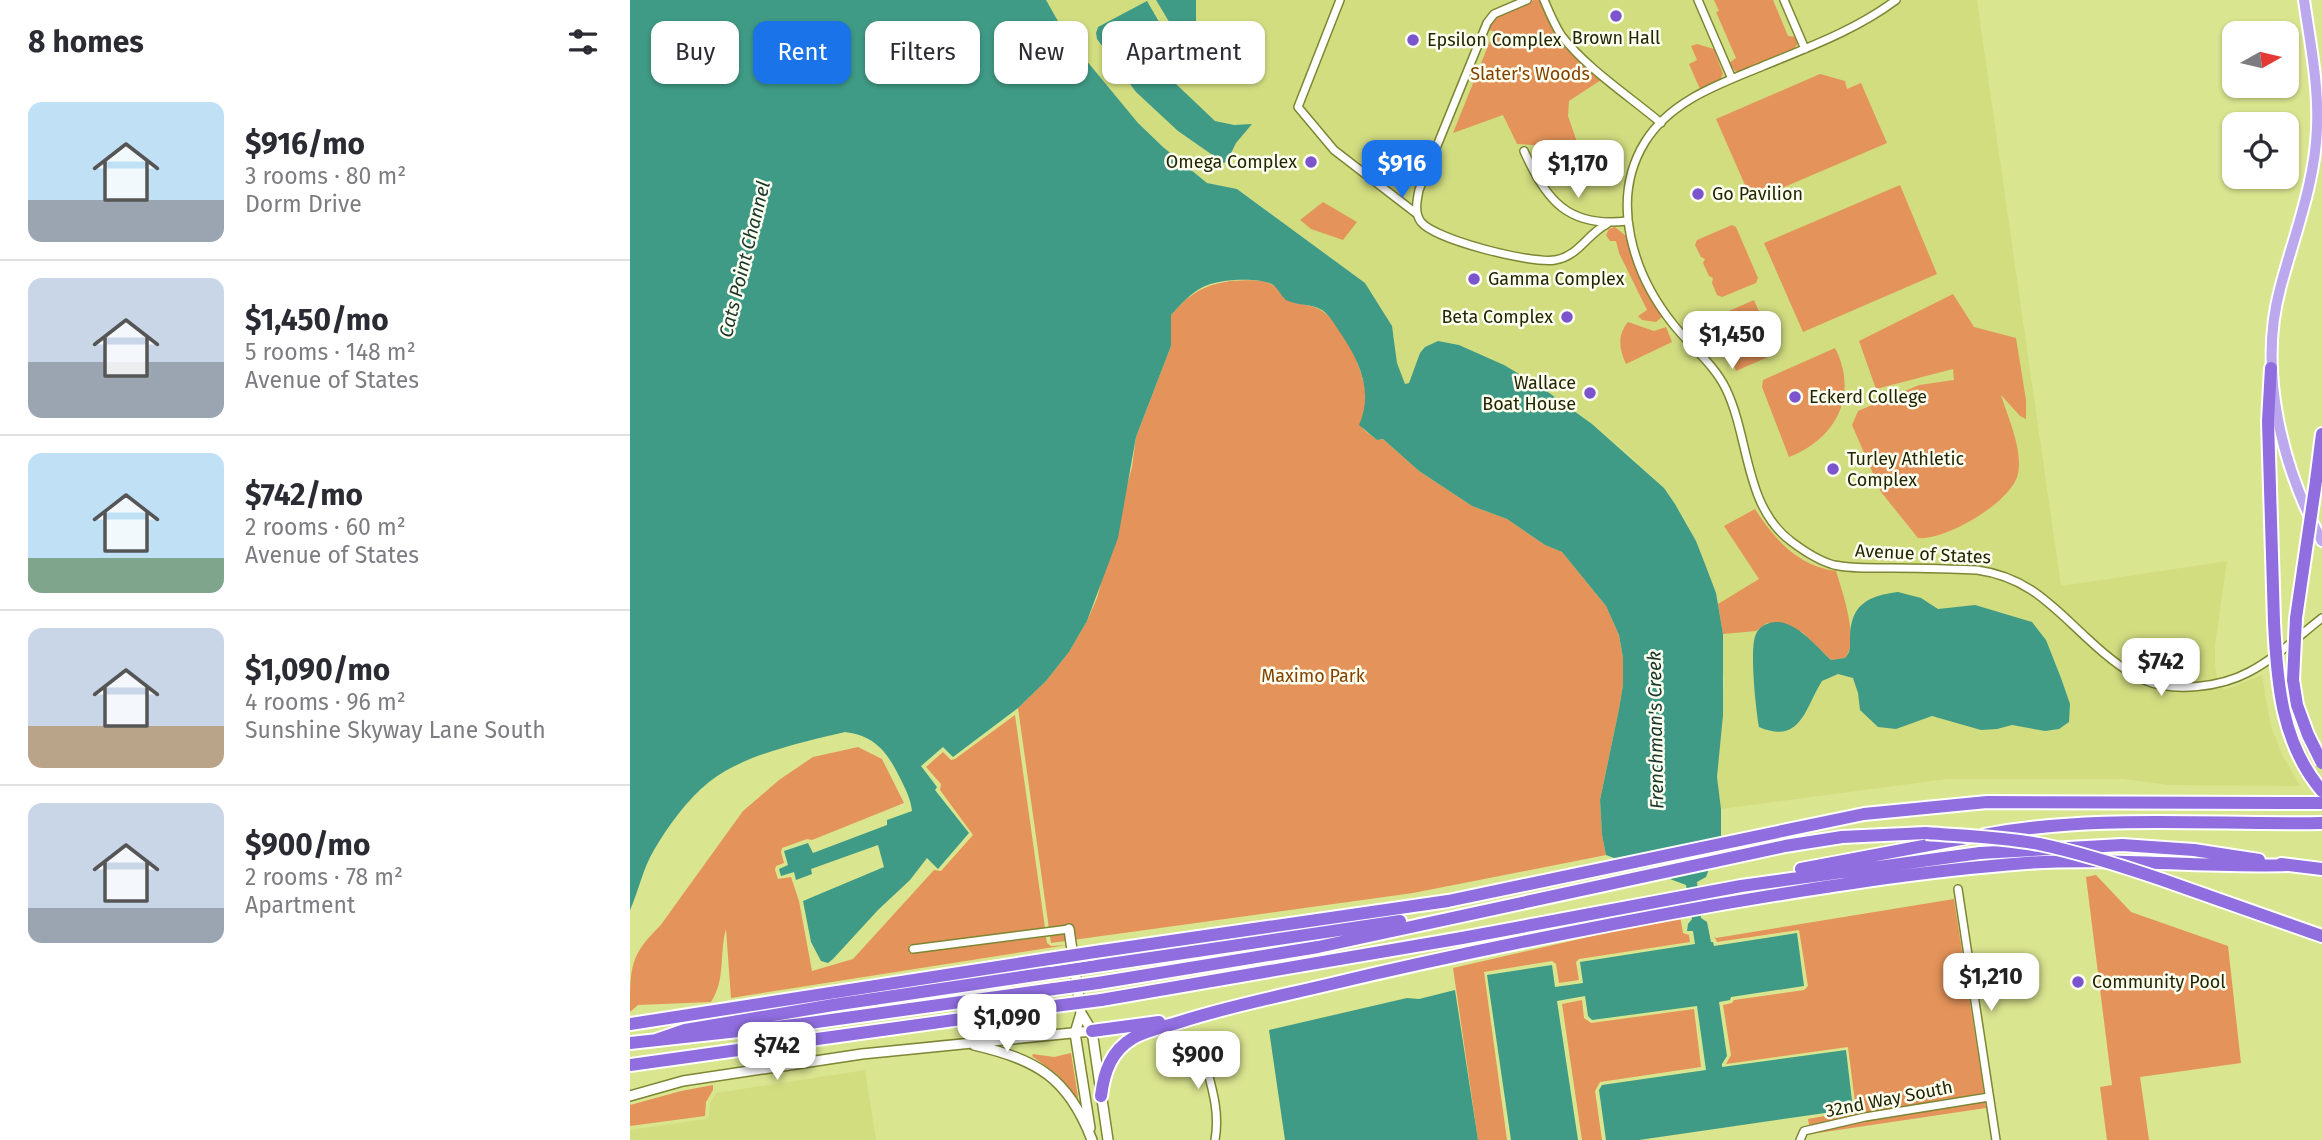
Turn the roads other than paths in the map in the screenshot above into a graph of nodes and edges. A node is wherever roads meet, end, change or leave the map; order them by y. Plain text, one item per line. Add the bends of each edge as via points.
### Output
1 (1340, 0) edge
2 (1527, 0) edge
3 (1544, 0) edge
4 (1698, 0) edge
5 (1784, 0) edge
6 (1896, 0) edge
7 (2304, 0) edge
8 (1804, 49) junction
9 (1732, 79) junction
10 (1661, 122) junction
11 (1524, 151) dead end
12 (1418, 214) junction
13 (1627, 221) junction
14 (1604, 225) junction
15 (2270, 368) junction
16 (2322, 434) edge
17 (2322, 541) edge
18 (2322, 618) edge
19 (2322, 763) edge
20 (2322, 791) edge
21 (2322, 803) edge
22 (2322, 823) edge
23 (2288, 865) junction
24 (2322, 869) edge
25 (1758, 883) junction
26 (1958, 889) dead end
27 (1425, 923) junction
28 (1069, 929) joint
29 (2322, 936) edge
30 (914, 949) dead end
31 (1075, 970) junction
32 (1081, 1013) junction
33 (1201, 1015) junction
34 (630, 1024) edge
35 (1092, 1031) junction
36 (1075, 1033) junction
37 (656, 1040) junction
38 (630, 1043) edge
39 (965, 1043) junction
40 (1210, 1052) dead end
41 (630, 1065) edge
42 (630, 1096) edge
43 (1101, 1096) junction
44 (1989, 1097) junction
45 (1092, 1140) edge
46 (1108, 1140) edge
47 (1215, 1140) edge
48 (1800, 1140) edge
49 (1996, 1140) edge

1 - 12 street via 1298,107 1334,150
2 - 12 street via 1494,14 1487,23 1419,190
3 - 10 street via 1562,35 1576,50
4 - 9 street
5 - 8 street
6 - 8 street, Avenue of States via 1852,28
7 - 15 main road via 2318,127 2304,212 2271,331
8 - 9 street, Avenue of States
9 - 10 street, Avenue of States via 1695,96
10 - 13 street, Avenue of States via 1636,158
11 - 14 street via 1534,175 1556,205
12 - 14 street via 1433,231 1529,260 1570,255
13 - 14 street
13 - 18 street, Avenue of States via 1650,287 1727,392 1763,506 1782,533 1812,555 1855,568 1996,573 2037,593 2116,663 2146,681 2184,687 2216,684 2251,671
15 - 17 main road via 2292,473
15 - 20 highway, bridge via 2277,681 2291,736
16 - 19 highway, bridge via 2296,618 2293,680 2301,715
21 - 34 highway, bridge via 2044,802 1961,804 1864,814 1448,901
22 - 25 highway via 2107,821 2053,825 1787,872
23 - 24 highway
23 - 25 highway via 2194,850 2056,847 1968,854
23 - 33 highway via 2138,860 2029,863 1906,874 1479,950
25 - 41 highway, bridge via 1101,1000
26 - 44 street
27 - 29 highway, bridge via 1842,837 1926,834 1995,838 2092,856
27 - 31 highway via 1398,921
27 - 37 highway, bridge via 1318,947 1098,983
28 - 30 street
28 - 31 street
31 - 32 street
31 - 37 highway via 832,1005 685,1030
32 - 35 street
32 - 36 street
33 - 35 highway
33 - 43 highway via 1146,1032 1123,1045 1107,1066
35 - 36 street
35 - 43 street
36 - 39 street
36 - 45 street
37 - 38 highway
39 - 42 street via 683,1080
39 - 45 street via 1013,1055 1049,1075 1074,1104
40 - 47 street via 1205,1062 1214,1095
43 - 46 street
44 - 48 street, 32nd Way South via 1865,1117 1804,1132
44 - 49 street

